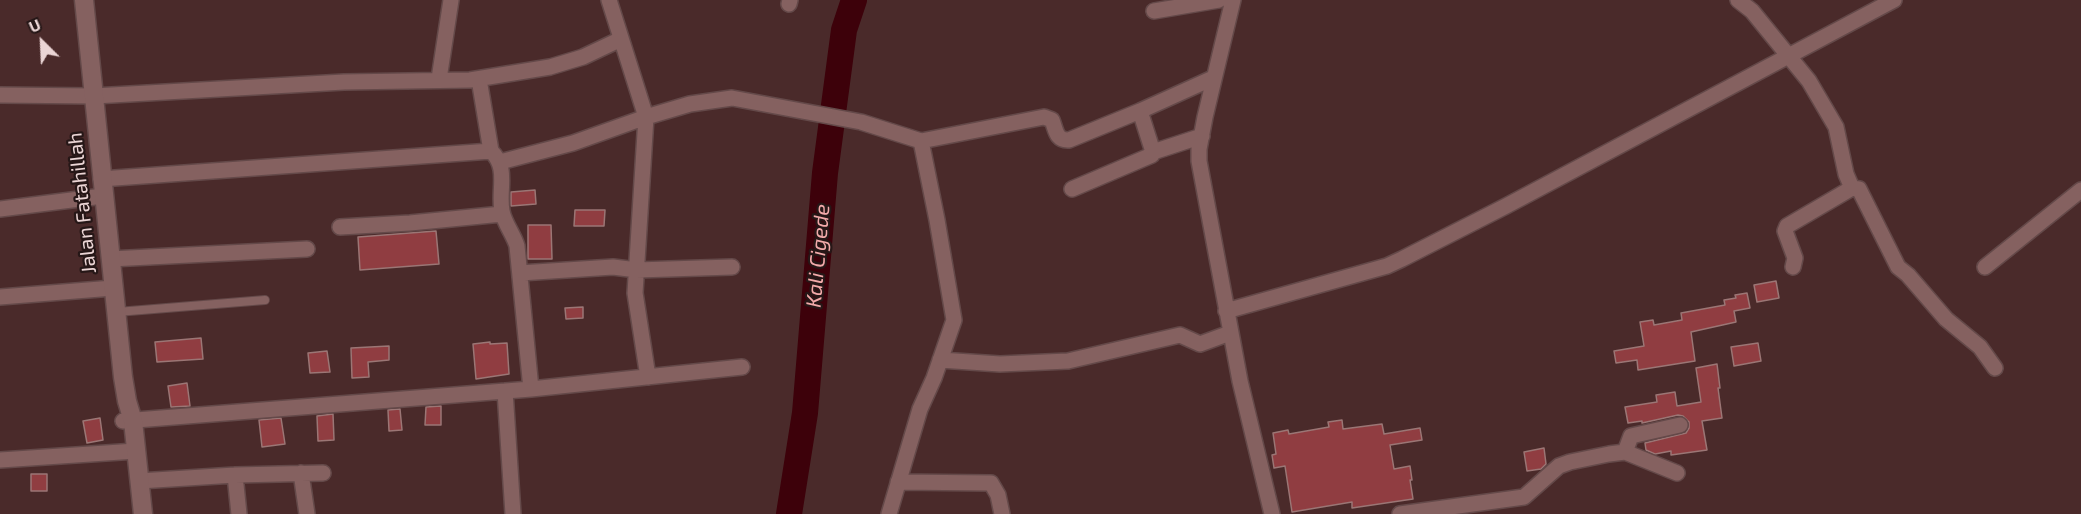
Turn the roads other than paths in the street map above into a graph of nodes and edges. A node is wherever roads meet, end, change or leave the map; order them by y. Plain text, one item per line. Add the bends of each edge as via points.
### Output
1 (84, 0) edge
2 (451, 0) edge
3 (609, 0) edge
4 (1219, 0) edge
5 (1233, 0) edge
6 (1738, 0) edge
7 (1894, 0) edge
8 (1752, 5) edge
9 (1154, 11) dead end
10 (621, 39) junction
11 (1790, 57) junction
12 (1213, 78) junction
13 (439, 79) junction
14 (479, 79) junction
15 (0, 95) edge
16 (94, 96) junction
17 (1140, 111) junction
18 (646, 117) junction
19 (1202, 136) junction
20 (921, 141) junction
21 (1153, 152) junction
22 (495, 157) junction
23 (102, 188) junction
24 (1852, 188) junction
25 (1072, 189) dead end
26 (2081, 190) edge
27 (0, 209) edge
28 (502, 214) junction
29 (340, 227) dead end
30 (307, 249) dead end
31 (110, 259) junction
32 (732, 267) dead end
33 (1793, 267) dead end
34 (1985, 267) dead end
35 (637, 270) junction
36 (520, 273) junction
37 (113, 288) junction
38 (0, 297) edge
39 (265, 300) dead end
40 (1226, 311) junction
41 (116, 312) junction
42 (1230, 333) junction
43 (940, 360) junction
44 (742, 367) dead end
45 (1995, 368) dead end
46 (648, 377) junction
47 (531, 389) junction
48 (505, 391) junction
49 (128, 421) junction
50 (1680, 425) dead end
51 (131, 451) junction
52 (1625, 452) junction
53 (0, 460) edge
54 (301, 473) junction
55 (323, 473) dead end
56 (1677, 473) dead end
57 (235, 475) junction
58 (139, 481) junction
59 (898, 482) junction
60 (131, 514) edge
61 (143, 514) edge
62 (238, 514) edge
63 (307, 514) edge
64 (513, 514) edge
65 (889, 514) edge
66 (1002, 514) edge
67 (1272, 514) edge
68 (1400, 514) edge

1 - 16 street, Jalan Fatahillah
2 - 13 street
3 - 10 street
4 - 9 street
5 - 12 street
6 - 8 street
7 - 11 street
8 - 11 street
10 - 14 street via 550,67
10 - 18 street
11 - 24 street via 1836,127
11 - 40 street via 1387,266
12 - 17 street
12 - 19 street
13 - 14 street
13 - 16 street
14 - 22 street
15 - 16 street
16 - 23 street, Jalan Fatahillah
17 - 20 street via 1068,140 1059,138 1052,120 1044,117
17 - 21 street
18 - 20 street via 690,104 732,98 861,122
18 - 22 street via 573,143
18 - 35 street
19 - 21 street
19 - 40 street via 1199,160
20 - 43 street via 954,313
21 - 25 street via 1149,158
22 - 23 street
22 - 28 street via 502,173
23 - 27 street
23 - 31 street, Jalan Fatahillah
24 - 33 street via 1788,226 1785,231 1795,258
24 - 45 street via 1859,189 1898,267 1946,319 1980,347
26 - 34 street
28 - 29 street
28 - 36 street via 514,236
30 - 31 street
31 - 37 street, Jalan Fatahillah
32 - 35 street
35 - 36 street via 613,267
35 - 46 street via 635,303
36 - 47 street
37 - 38 street
37 - 41 street, Jalan Fatahillah
39 - 41 lane
40 - 42 street
41 - 49 street, Jalan Fatahillah
42 - 43 street via 1203,344 1180,335 1060,361 1000,364
42 - 67 street
43 - 59 street
44 - 46 street
46 - 47 street
47 - 48 street
48 - 49 street
48 - 64 street
49 - 51 street, Jalan Fatahillah
50 - 52 street via 1631,436
51 - 53 street
51 - 58 street, Jalan Fatahillah
51 - 60 street, Jalan Fatahillah
52 - 56 street
52 - 68 street via 1559,466 1524,496
54 - 55 street
54 - 57 street
54 - 63 street
57 - 58 street
57 - 62 street
58 - 61 street, Jalan Fatahillah
59 - 65 street
59 - 66 street via 991,483

